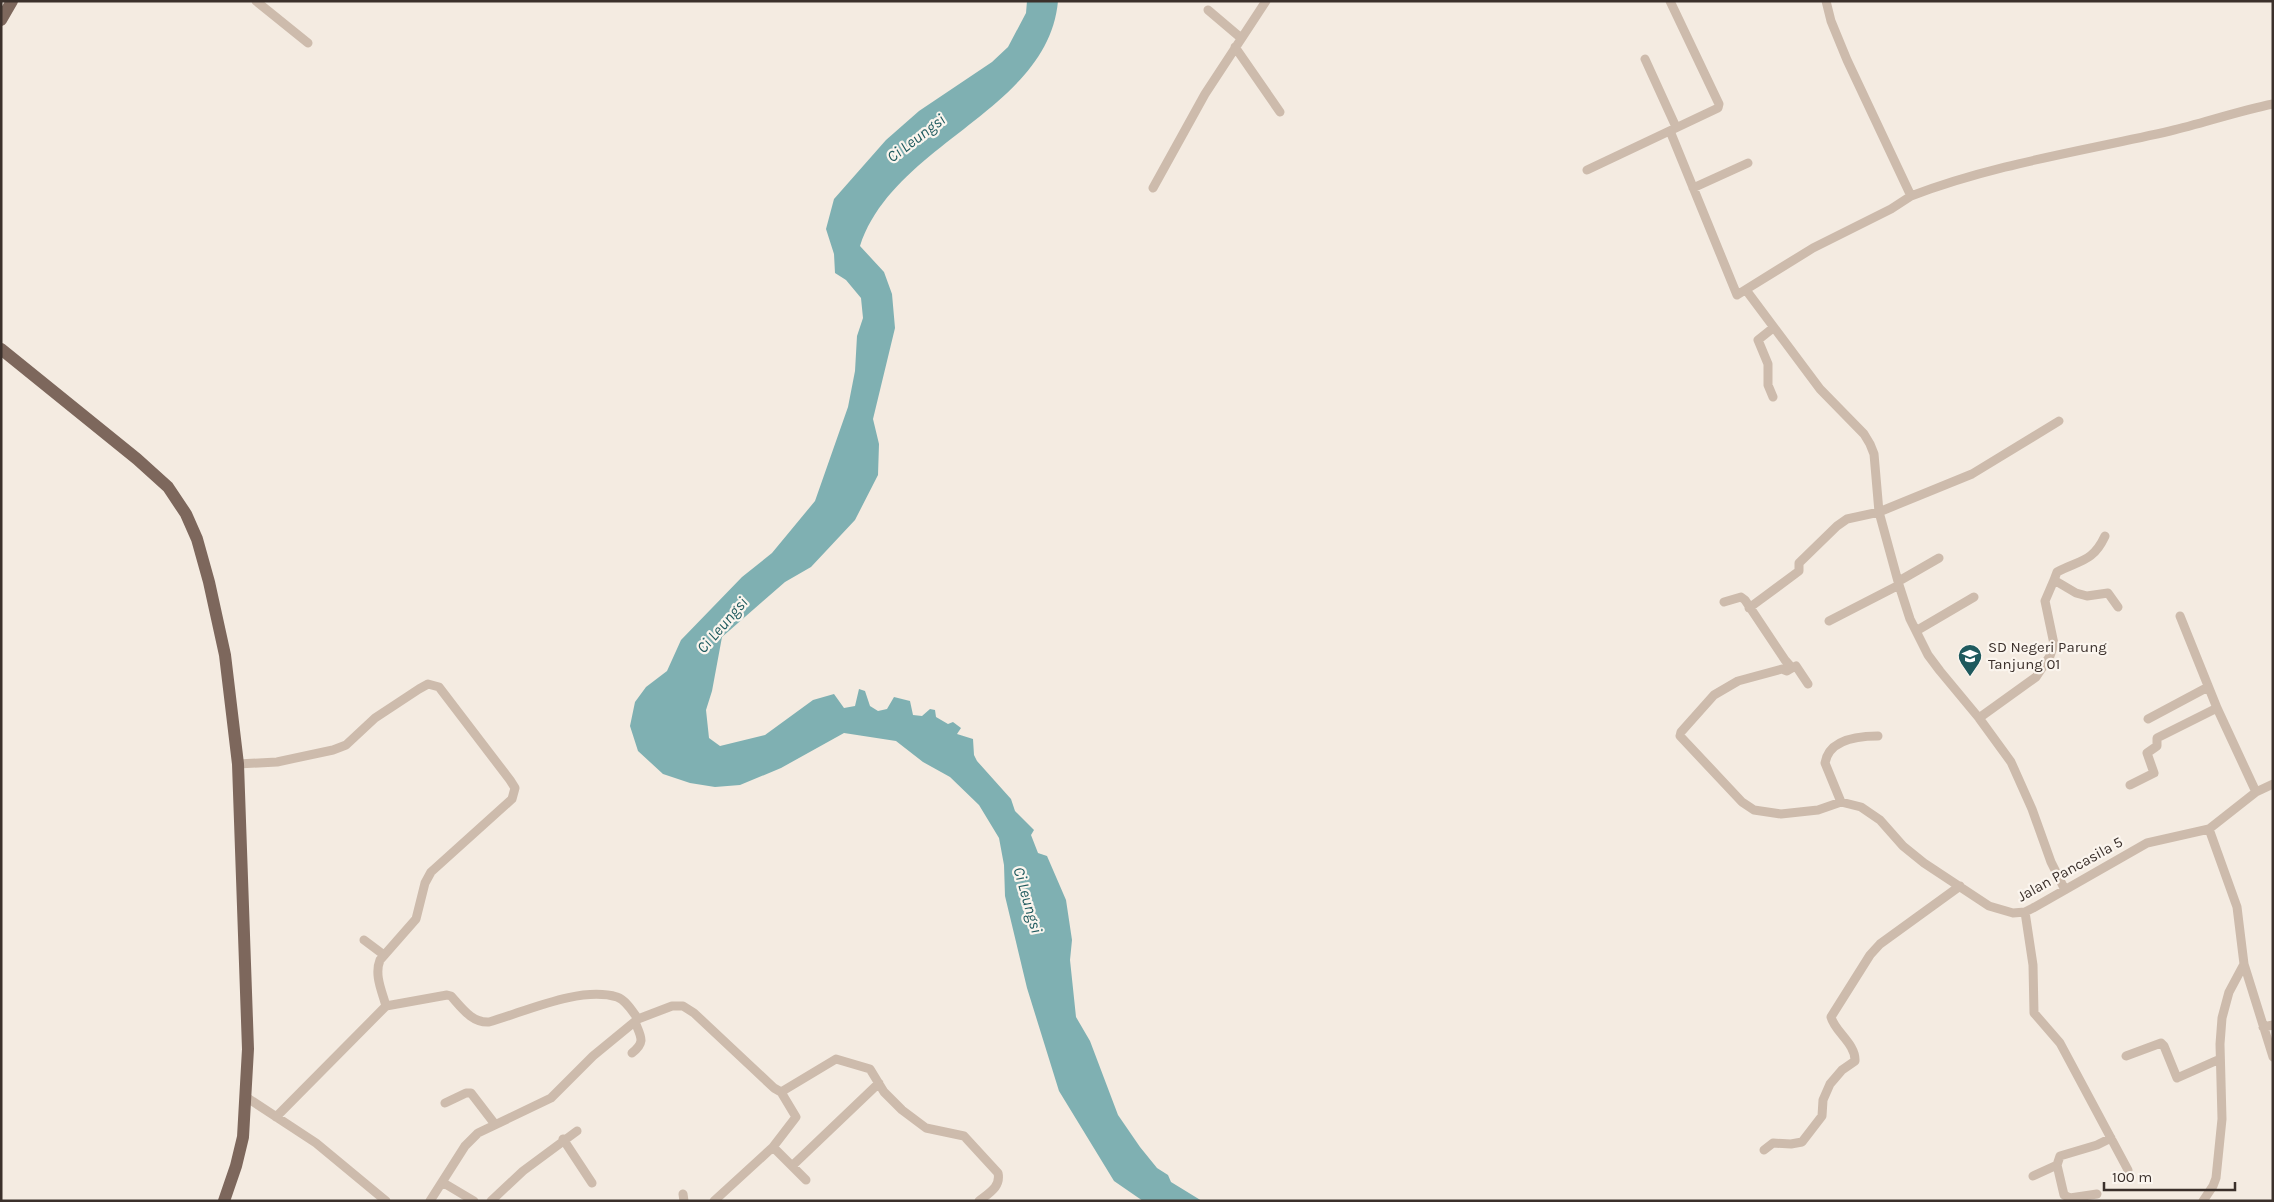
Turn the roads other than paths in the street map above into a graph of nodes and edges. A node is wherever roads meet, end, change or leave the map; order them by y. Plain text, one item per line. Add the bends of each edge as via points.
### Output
1 (12, 1) edge
2 (256, 1) edge
3 (1266, 1) edge
4 (1670, 1) edge
5 (1826, 1) edge
6 (1208, 10) dead end
7 (1, 20) edge
8 (1241, 38) junction
9 (308, 43) dead end
10 (1235, 47) junction
11 (1646, 59) dead end
12 (2273, 104) edge
13 (1280, 112) dead end
14 (1673, 129) junction
15 (1748, 163) dead end
16 (1587, 170) dead end
17 (1153, 188) dead end
18 (1693, 188) junction
19 (1911, 196) junction
20 (1746, 290) junction
21 (1773, 328) junction
22 (1, 349) edge
23 (1773, 397) dead end
24 (2059, 421) dead end
25 (1879, 512) junction
26 (2105, 536) dead end
27 (1939, 558) dead end
28 (2054, 580) junction
29 (1899, 583) junction
30 (1974, 597) dead end
31 (1724, 602) dead end
32 (2118, 607) dead end
33 (1749, 608) junction
34 (2180, 616) dead end
35 (1829, 621) dead end
36 (1916, 630) junction
37 (1792, 668) junction
38 (1808, 684) dead end
39 (2208, 687) junction
40 (2217, 708) junction
41 (1978, 718) junction
42 (2148, 719) dead end
43 (1878, 736) dead end
44 (238, 764) junction
45 (2273, 784) edge
46 (2130, 785) dead end
47 (2256, 792) junction
48 (1841, 802) junction
49 (2209, 828) junction
50 (1960, 886) junction
51 (2065, 890) junction
52 (2025, 912) junction
53 (364, 940) dead end
54 (384, 955) junction
55 (2244, 964) junction
56 (386, 1006) junction
57 (637, 1020) junction
58 (2273, 1025) edge
59 (2263, 1028) junction
60 (632, 1053) dead end
61 (2126, 1056) dead end
62 (2273, 1057) edge
63 (2220, 1059) junction
64 (879, 1083) junction
65 (781, 1092) junction
66 (246, 1096) junction
67 (445, 1104) dead end
68 (276, 1117) junction
69 (494, 1123) junction
70 (577, 1131) dead end
71 (2111, 1138) junction
72 (563, 1140) junction
73 (773, 1147) junction
74 (1764, 1150) dead end
75 (2057, 1165) junction
76 (792, 1166) junction
77 (2128, 1170) dead end
78 (2033, 1176) dead end
79 (806, 1180) dead end
80 (442, 1182) junction
81 (592, 1183) dead end
82 (2097, 1194) dead end
83 (224, 1201) edge
84 (386, 1201) edge
85 (430, 1201) edge
86 (474, 1201) edge
87 (491, 1201) edge
88 (714, 1201) edge
89 (979, 1201) edge
90 (2203, 1201) edge

1 - 7 main road
2 - 9 street
3 - 8 street
4 - 14 street via 1719,106
5 - 19 street via 1847,60
6 - 8 street
8 - 10 street
10 - 13 street
10 - 17 street via 1201,100
11 - 14 street
12 - 19 street via 2170,131 1980,173
14 - 16 street
14 - 18 street
15 - 18 street
18 - 20 street via 1737,295
19 - 20 street via 1813,248
20 - 21 street
21 - 23 street via 1758,340 1768,364 1768,384
21 - 25 street via 1820,389 1870,444 1874,454
22 - 44 main road via 137,459 178,500 197,539 209,582 225,656
24 - 25 street via 1972,474
25 - 29 street
25 - 33 street via 1841,522 1799,562 1799,571
26 - 28 street via 2092,556 2058,572
27 - 29 street
28 - 32 street via 2087,596 2108,593
28 - 41 street via 2045,601 2054,644 2045,667 2036,677
29 - 35 street
29 - 36 street
30 - 36 street
31 - 33 street via 1741,597
33 - 37 street
34 - 39 street
36 - 41 street via 1928,655
37 - 38 street via 1796,666
37 - 48 street via 1738,681 1714,696 1680,736 1729,789 1754,810 1772,814 1808,812
39 - 40 street
39 - 42 street
40 - 46 street via 2157,738 2157,746 2147,753 2154,773
40 - 47 street
41 - 51 street via 2011,762
43 - 48 street via 1839,743 1826,760
44 - 54 street via 277,762 333,750 346,744 375,718 419,689 428,684 439,687 515,788 512,799 431,872 416,919
44 - 66 main road via 248,1049
45 - 47 street, Jalan Pancasila 5
47 - 49 street, Jalan Pancasila 5
48 - 50 street, Jalan Pancasila 5 via 1861,807 1875,816 1903,846
49 - 51 street, Jalan Pancasila 5 via 2148,843
49 - 55 street via 2237,908
50 - 52 street, Jalan Pancasila 5 via 1989,906 2005,912
50 - 74 street via 1890,936 1870,955 1831,1017 1847,1040 1854,1061 1830,1084 1823,1100 1822,1116 1802,1142 1773,1143
51 - 52 street, Jalan Pancasila 5
52 - 71 street via 2033,965 2034,1013 2060,1043
53 - 54 street
54 - 56 street via 377,968
55 - 59 street
55 - 63 street via 2224,1005
56 - 57 street via 446,995 451,996 473,1019 489,1022 556,1000 617,997
56 - 68 street
57 - 60 street via 642,1041
57 - 65 street via 672,1006 683,1006
57 - 69 street via 593,1056 551,1098
58 - 59 street
59 - 62 street
61 - 63 street via 2161,1043 2177,1078
63 - 90 street via 2222,1119 2216,1178
64 - 65 street via 870,1069 836,1059
64 - 76 street
64 - 89 street via 887,1096 926,1128 964,1136 998,1173 995,1187
65 - 73 street via 796,1118
66 - 68 street
66 - 83 main road via 243,1137
67 - 69 street via 471,1093
68 - 84 street via 316,1143
69 - 80 street via 471,1138
70 - 72 street
71 - 75 street via 2060,1156
71 - 77 street
72 - 81 street
72 - 87 street
73 - 76 street
73 - 88 street
75 - 78 street
75 - 82 street via 2064,1195 2070,1198
76 - 79 street
80 - 85 street
80 - 86 street

